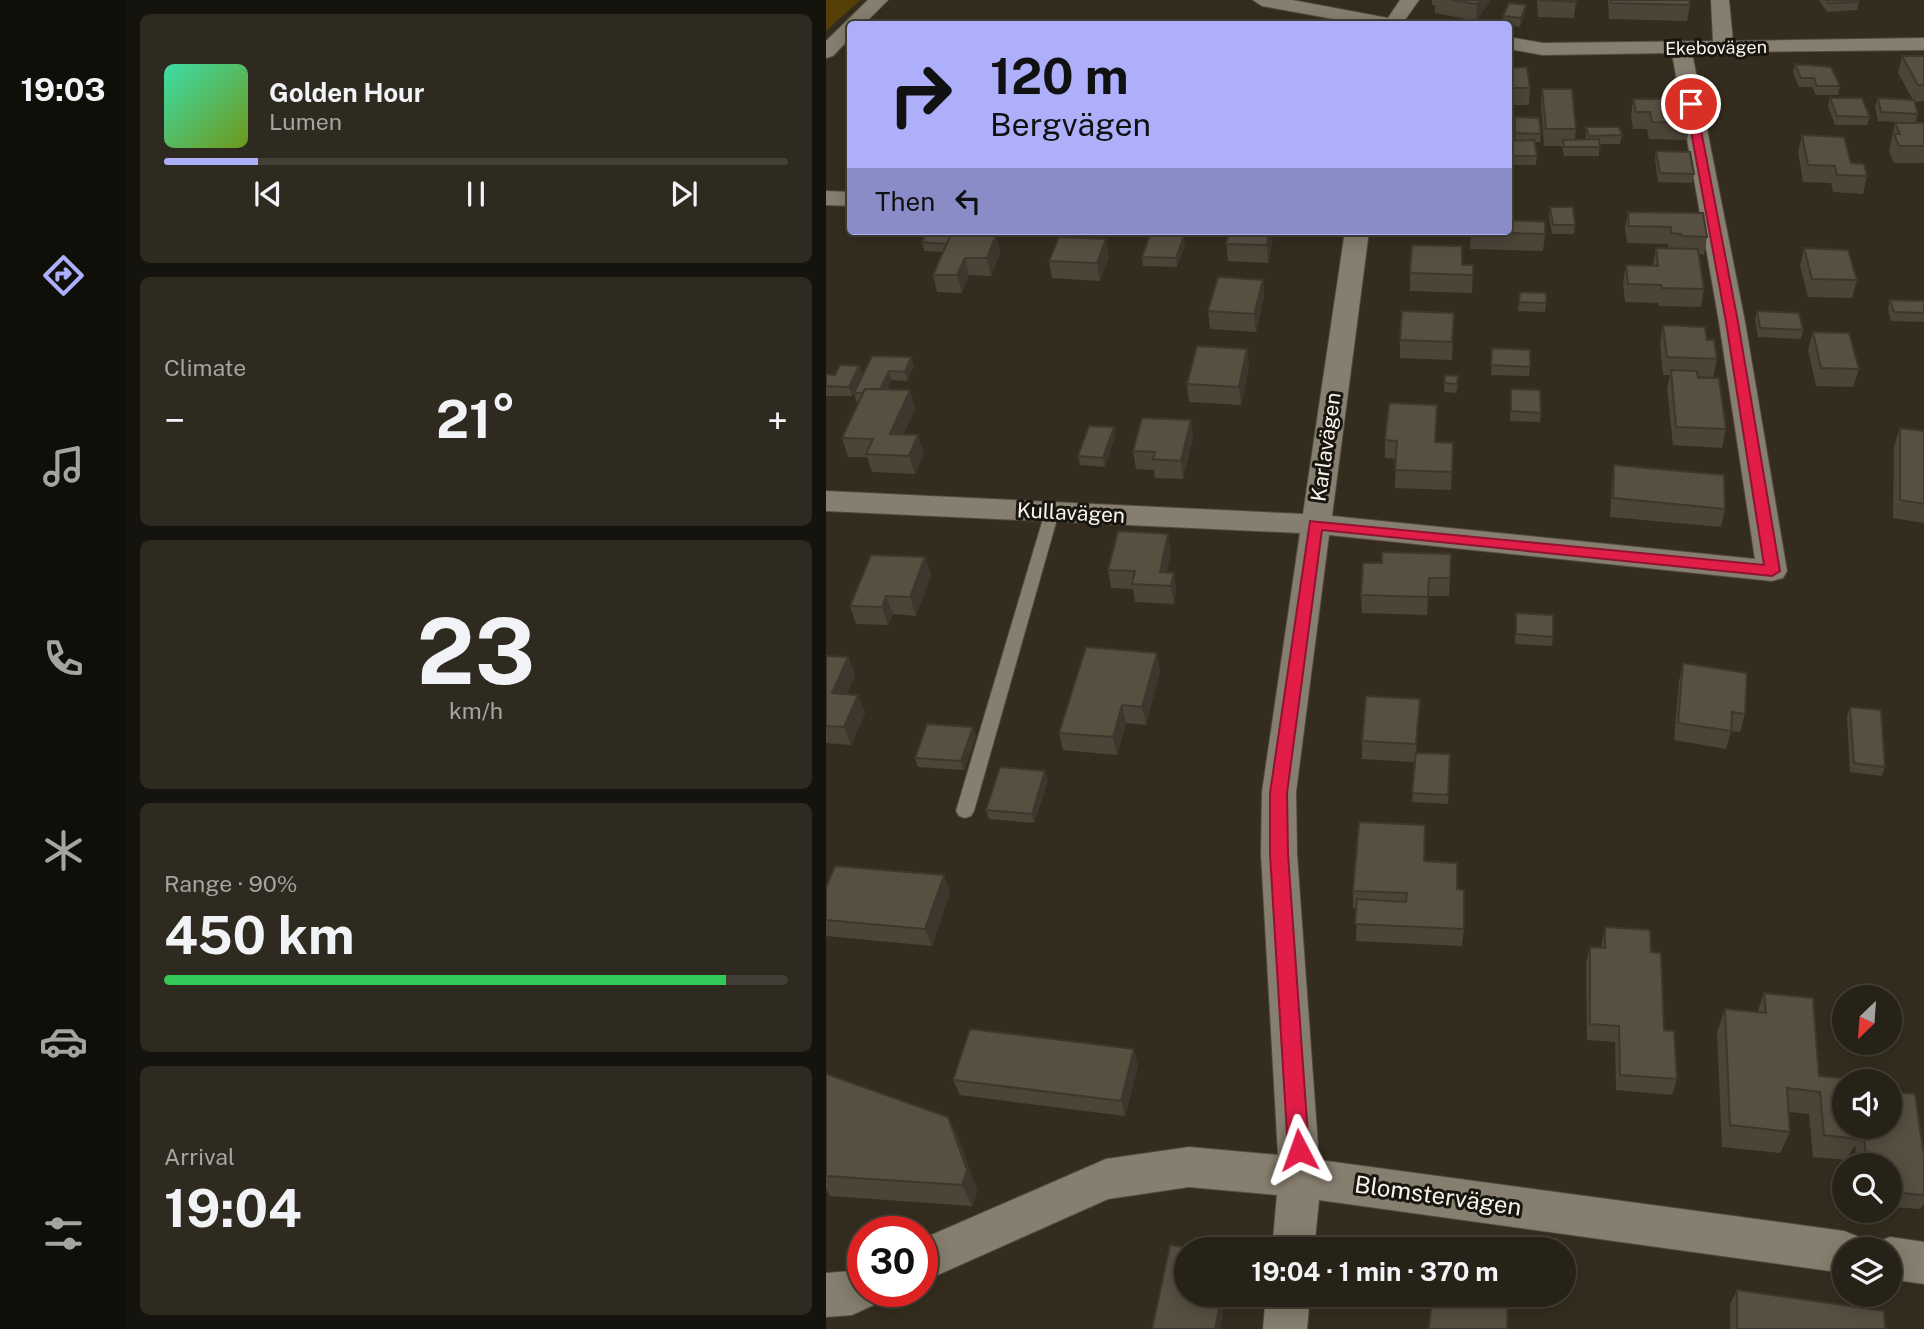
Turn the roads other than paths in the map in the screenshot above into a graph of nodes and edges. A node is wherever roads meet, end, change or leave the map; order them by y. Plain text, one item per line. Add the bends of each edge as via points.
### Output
1 (878, 0) edge
2 (1262, 0) edge
3 (1410, 0) edge
4 (1720, 0) edge
5 (857, 21) edge
6 (1375, 21) edge
7 (1393, 21) edge
8 (847, 31) edge
9 (1512, 44) edge
10 (1924, 44) edge
11 (1681, 49) junction
12 (1724, 49) junction
13 (826, 52) edge
14 (826, 198) edge
15 (847, 199) edge
16 (1356, 235) edge
17 (826, 501) edge
18 (1052, 512) junction
19 (1315, 524) junction
20 (965, 811) dead end
21 (1300, 1177) junction
22 (1294, 1237) edge
23 (1832, 1250) edge
24 (938, 1254) edge
25 (1902, 1260) edge
26 (1924, 1263) edge
27 (847, 1293) edge
28 (826, 1295) edge
29 (1287, 1307) edge
30 (1285, 1329) edge

1 - 5 street
2 - 6 street
3 - 7 street
4 - 12 street
8 - 13 street
9 - 11 street, Ekebovägen via 1543,49
10 - 12 street, Ekebovägen
11 - 12 street, Ekebovägen
11 - 19 street, Kullavägen via 1772,571
14 - 15 street
16 - 19 street, Karlavägen
17 - 18 street, Kullavägen
18 - 19 street, Kullavägen
18 - 20 lane
19 - 21 street, Karlavägen via 1279,793
21 - 22 street, Karlavägen
21 - 23 street, Blomstervägen
21 - 24 street, Blomstervägen via 1189,1167 1106,1180
25 - 26 street
27 - 28 street
29 - 30 street

